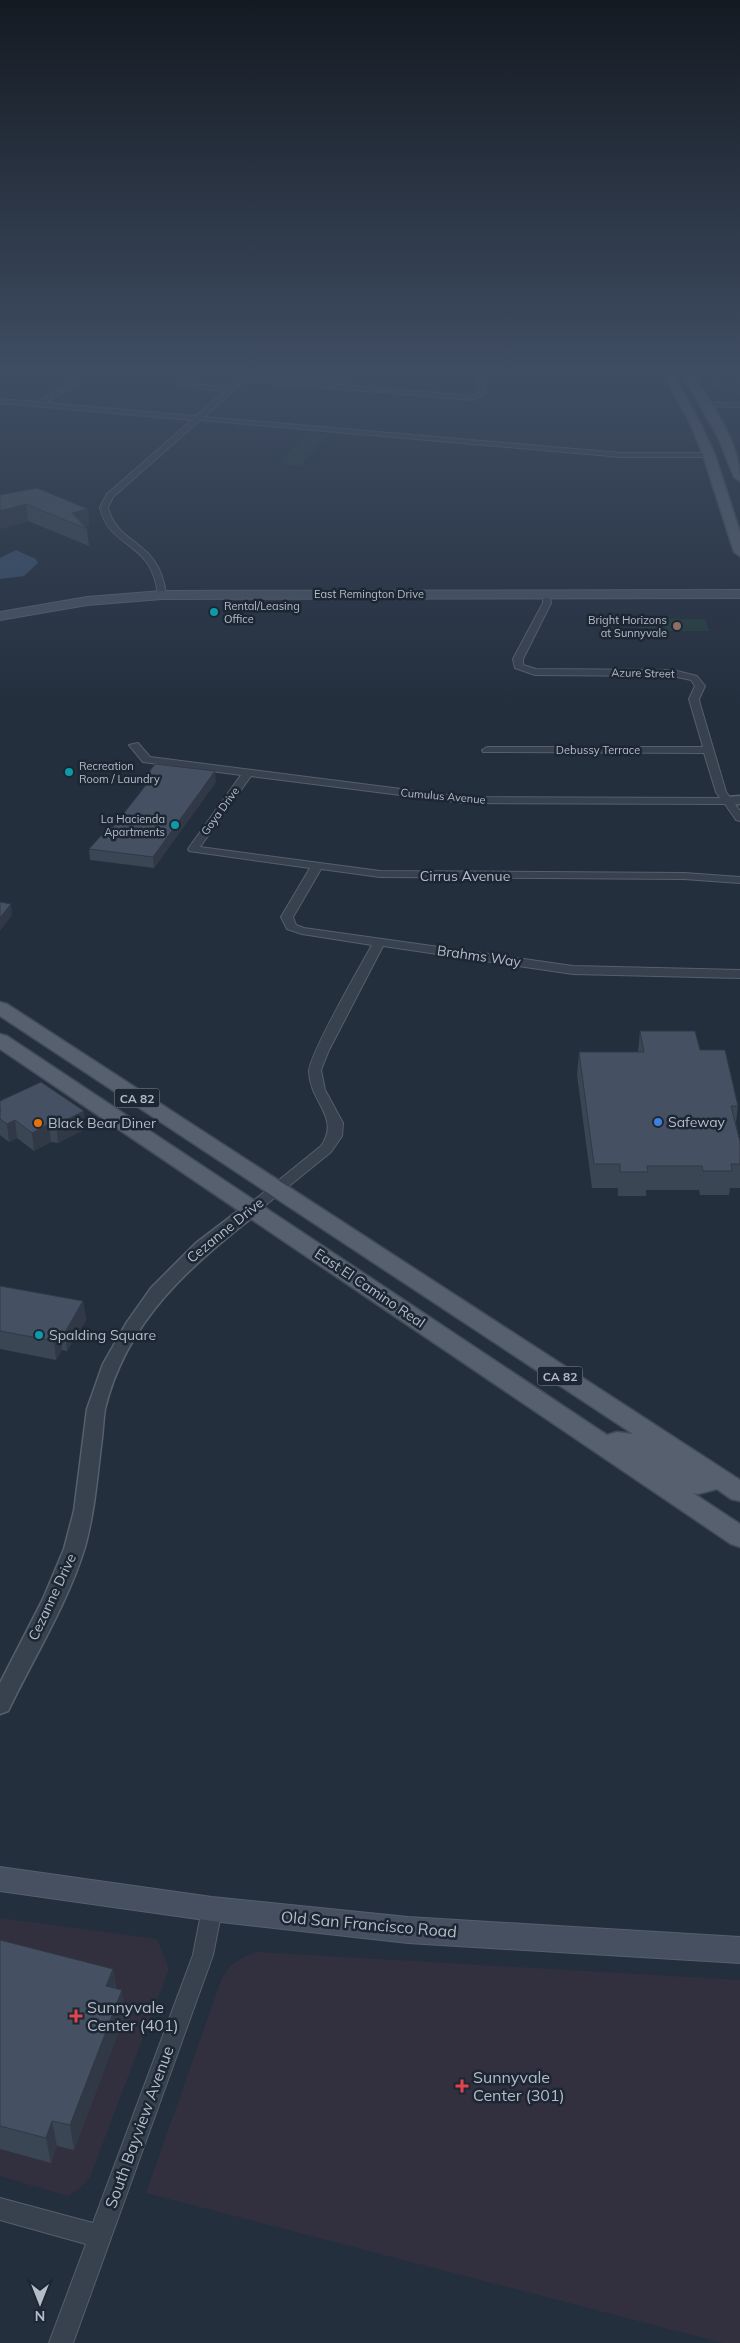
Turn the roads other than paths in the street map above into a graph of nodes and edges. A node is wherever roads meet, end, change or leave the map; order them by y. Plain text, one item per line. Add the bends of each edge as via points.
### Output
1 (125, 482) edge
2 (718, 482) edge
3 (740, 552) edge
4 (546, 594) junction
5 (740, 594) edge
6 (162, 595) junction
7 (0, 616) edge
8 (134, 745) dead end
9 (487, 750) dead end
10 (709, 750) junction
11 (248, 774) junction
12 (727, 800) junction
13 (740, 800) edge
14 (740, 818) edge
15 (192, 849) joint
16 (317, 866) junction
17 (740, 880) edge
18 (379, 942) junction
19 (740, 974) edge
20 (0, 1008) edge
21 (0, 1026) edge
22 (0, 1040) edge
23 (56, 1045) junction
24 (275, 1189) junction
25 (252, 1209) junction
26 (451, 1341) junction
27 (588, 1394) junction
28 (606, 1446) junction
29 (730, 1486) edge
30 (740, 1536) edge
31 (0, 1705) edge
32 (0, 1879) edge
33 (212, 1909) junction
34 (740, 1950) edge
35 (0, 2209) edge
36 (99, 2236) junction
37 (60, 2343) edge

1 - 6 street via 110,496 104,507 108,522 156,564
2 - 3 main road
4 - 5 main road, East Remington Drive
4 - 6 main road, East Remington Drive
4 - 10 street, Azure Street via 547,603 518,659 518,666 543,672 668,672 687,675 700,683 694,702
6 - 7 main road, East Remington Drive via 87,601
8 - 11 street, Cumulus Avenue via 147,760
9 - 10 street, Debussy Terrace
10 - 12 street, Azure Street via 721,792
11 - 12 street, Cumulus Avenue via 464,800
11 - 15 street, Goya Drive
12 - 13 street, Cumulus Avenue
12 - 14 street, Azure Street
15 - 16 street, Cirrus Avenue
16 - 17 street, Cirrus Avenue via 414,876 684,876
16 - 18 street, Brahms Way via 287,916 291,927
18 - 19 street, Brahms Way via 573,970
18 - 24 street, Cezanne Drive via 315,1070 318,1090 336,1123 336,1136 326,1149
20 - 23 main road, CA 82
21 - 23 main road via 31,1045 44,1048
22 - 25 main road, East El Camino Real / CA 82
23 - 24 main road, CA 82
24 - 25 street, Cezanne Drive
24 - 27 main road, CA 82
25 - 26 main road, East El Camino Real / CA 82
25 - 31 street, Cezanne Drive via 202,1247 157,1292 132,1326 112,1364 96,1409 84,1511 74,1549
26 - 27 main road via 476,1342 560,1398
26 - 28 main road, East El Camino Real / CA 82
27 - 29 main road, CA 82
28 - 29 main road via 617,1441 633,1442 698,1485
28 - 30 main road, East El Camino Real / CA 82
32 - 33 main road, Old San Francisco Road
33 - 34 main road, Old San Francisco Road via 408,1930
33 - 36 street, South Bayview Avenue via 203,1955
35 - 36 street
36 - 37 street, South Bayview Avenue

